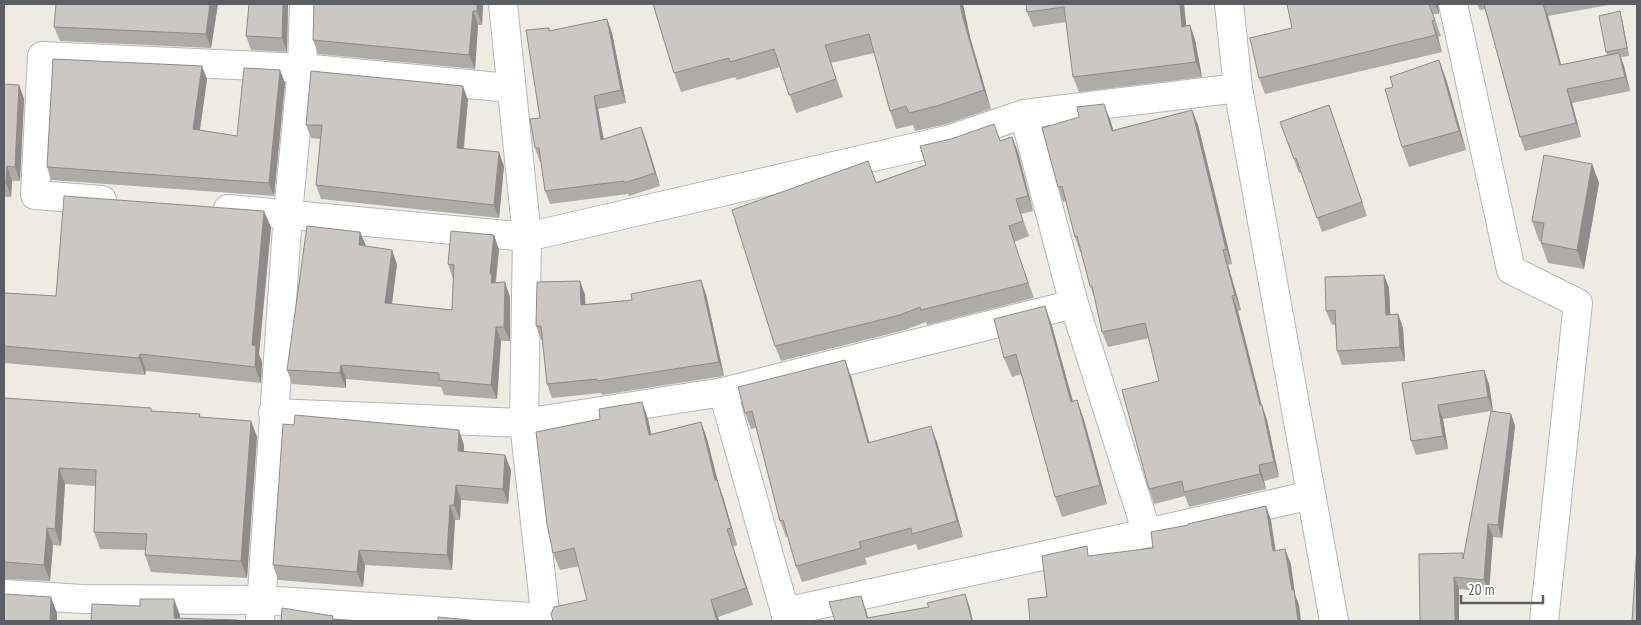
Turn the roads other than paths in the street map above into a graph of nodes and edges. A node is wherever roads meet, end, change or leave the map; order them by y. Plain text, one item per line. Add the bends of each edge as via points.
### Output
1 (304, 4) edge
2 (503, 4) edge
3 (1229, 4) edge
4 (1453, 4) edge
5 (302, 68) junction
6 (510, 88) junction
7 (1238, 88) junction
8 (1024, 114) junction
9 (122, 201) edge
10 (200, 207) edge
11 (288, 213) junction
12 (527, 237) junction
13 (1074, 304) junction
14 (723, 392) junction
15 (273, 413) junction
16 (524, 423) junction
17 (1311, 495) junction
18 (1147, 533) junction
19 (4, 594) edge
20 (81, 610) edge
21 (261, 611) edge
22 (786, 617) edge
23 (546, 620) edge
24 (1334, 621) edge
25 (1544, 621) edge

1 - 5 street
2 - 6 street via 510,54
3 - 7 street
4 - 25 street via 1511,270 1578,303
5 - 6 street
5 - 9 street via 42,56 34,195
5 - 11 street
6 - 12 street
7 - 8 street
7 - 17 street
8 - 12 street via 951,139
8 - 13 street
10 - 11 street
11 - 12 street
11 - 15 street
12 - 16 street
13 - 14 street
13 - 18 street
14 - 16 street
14 - 22 street
15 - 16 street
15 - 21 street
16 - 23 street
17 - 18 street
17 - 24 street
18 - 22 street
19 - 20 street
20 - 21 street
21 - 23 street

